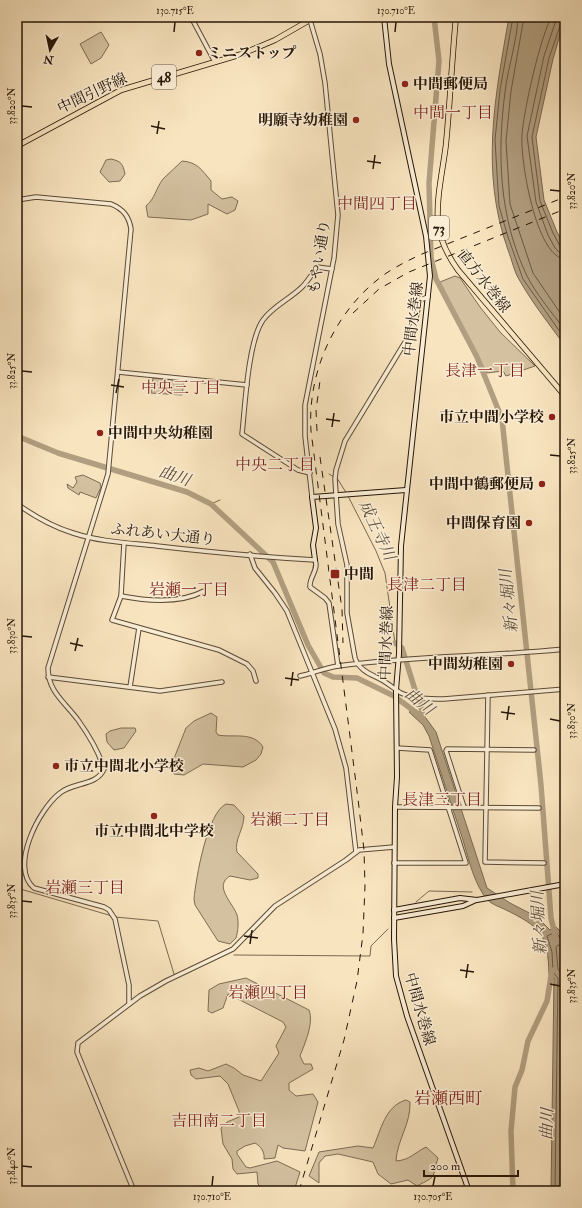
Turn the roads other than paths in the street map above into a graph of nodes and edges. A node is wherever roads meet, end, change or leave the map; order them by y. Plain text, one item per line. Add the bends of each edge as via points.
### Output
1 (191, 17) edge
2 (315, 17) edge
3 (384, 17) edge
4 (456, 17) edge
5 (309, 19) edge
6 (215, 62) junction
7 (17, 146) edge
8 (17, 200) edge
9 (332, 269) junction
10 (428, 296) junction
11 (118, 372) junction
12 (247, 385) junction
13 (565, 396) edge
14 (310, 474) junction
15 (406, 490) junction
16 (335, 494) junction
17 (312, 497) junction
18 (17, 504) edge
19 (89, 537) junction
20 (124, 543) junction
21 (250, 554) junction
22 (315, 560) junction
23 (204, 591) dead end
24 (121, 596) junction
25 (139, 628) junction
26 (565, 649) edge
27 (397, 659) junction
28 (357, 664) junction
29 (336, 667) junction
30 (313, 673) junction
31 (300, 676) dead end
32 (48, 677) junction
33 (256, 681) dead end
34 (222, 682) dead end
35 (130, 688) junction
36 (565, 689) edge
37 (396, 692) junction
38 (488, 695) junction
39 (397, 748) junction
40 (487, 749) junction
41 (534, 750) dead end
42 (395, 807) junction
43 (450, 807) junction
44 (463, 807) junction
45 (486, 807) junction
46 (540, 808) dead end
47 (394, 847) junction
48 (356, 852) junction
49 (394, 862) junction
50 (544, 863) dead end
51 (565, 884) edge
52 (476, 900) junction
53 (394, 910) junction
54 (394, 918) junction
55 (129, 1004) junction
56 (134, 1191) edge
57 (469, 1191) edge

1 - 6 street
2 - 5 main road, 中間引野線 / 48
3 - 10 main road, 中間水巻線 via 389,64 426,236 430,276
4 - 13 main road, 直方水巻線 / 73 via 438,204 438,224 442,240 458,270
5 - 6 main road, 中間引野線 / 48 via 261,46
5 - 9 street, もやい通り via 320,54 325,83 337,197 338,230
6 - 7 main road, 中間引野線 / 48 via 121,90
8 - 11 street via 36,197 104,203 116,206 127,216 131,229 131,244
9 - 12 street via 317,267 302,288 283,300 263,320 253,351
9 - 14 street, もやい通り via 306,395 305,436
10 - 15 main road, 中間水巻線
10 - 16 street via 420,300 410,334 345,441 336,470
11 - 12 street
11 - 19 street via 110,461
12 - 14 street via 242,434 298,470
14 - 17 street, もやい通り
15 - 16 main road
15 - 27 main road, 中間水巻線 via 401,546
16 - 17 main road
16 - 28 street via 339,534 348,570 347,614
17 - 22 main road via 316,528 313,545
18 - 19 street, ふれあい大通り via 58,528
19 - 20 street, ふれあい大通り
19 - 32 street via 50,658
20 - 21 street, ふれあい大通り
20 - 24 street
21 - 22 street, ふれあい大通り
21 - 30 street via 255,568 276,593 287,612
22 - 29 street via 316,568 310,587 329,603
23 - 24 street via 158,601
24 - 25 street via 112,620
25 - 33 street via 224,652 247,664
25 - 35 street
26 - 27 street
27 - 28 street
27 - 37 main road, 中間水巻線
28 - 29 street
28 - 37 street
29 - 30 street
30 - 31 street
30 - 48 street via 335,728 346,768
32 - 35 street
32 - 55 street via 58,698 86,732 104,768 97,779 67,788 51,802 25,850 24,869 30,885 37,890 104,907 111,912 115,919 129,984
34 - 35 street via 160,691
36 - 38 street
37 - 38 street via 426,699
37 - 39 main road, 中間水巻線
38 - 40 street
39 - 42 main road, 中間水巻線
39 - 43 street via 430,750
40 - 41 street
40 - 44 street via 446,750
40 - 45 street
42 - 43 street
42 - 47 main road, 中間水巻線
43 - 44 street
43 - 49 street via 466,863
44 - 45 street
45 - 46 street
45 - 50 street via 485,862
47 - 48 street
47 - 49 main road, 中間水巻線
48 - 55 street via 275,906 233,948 166,981
49 - 53 main road, 中間水巻線
51 - 52 main road
52 - 53 main road via 460,898
52 - 54 main road via 463,906
53 - 54 main road, 中間水巻線
54 - 57 main road, 中間水巻線 via 395,962 399,989
55 - 56 street via 78,1043 76,1048

